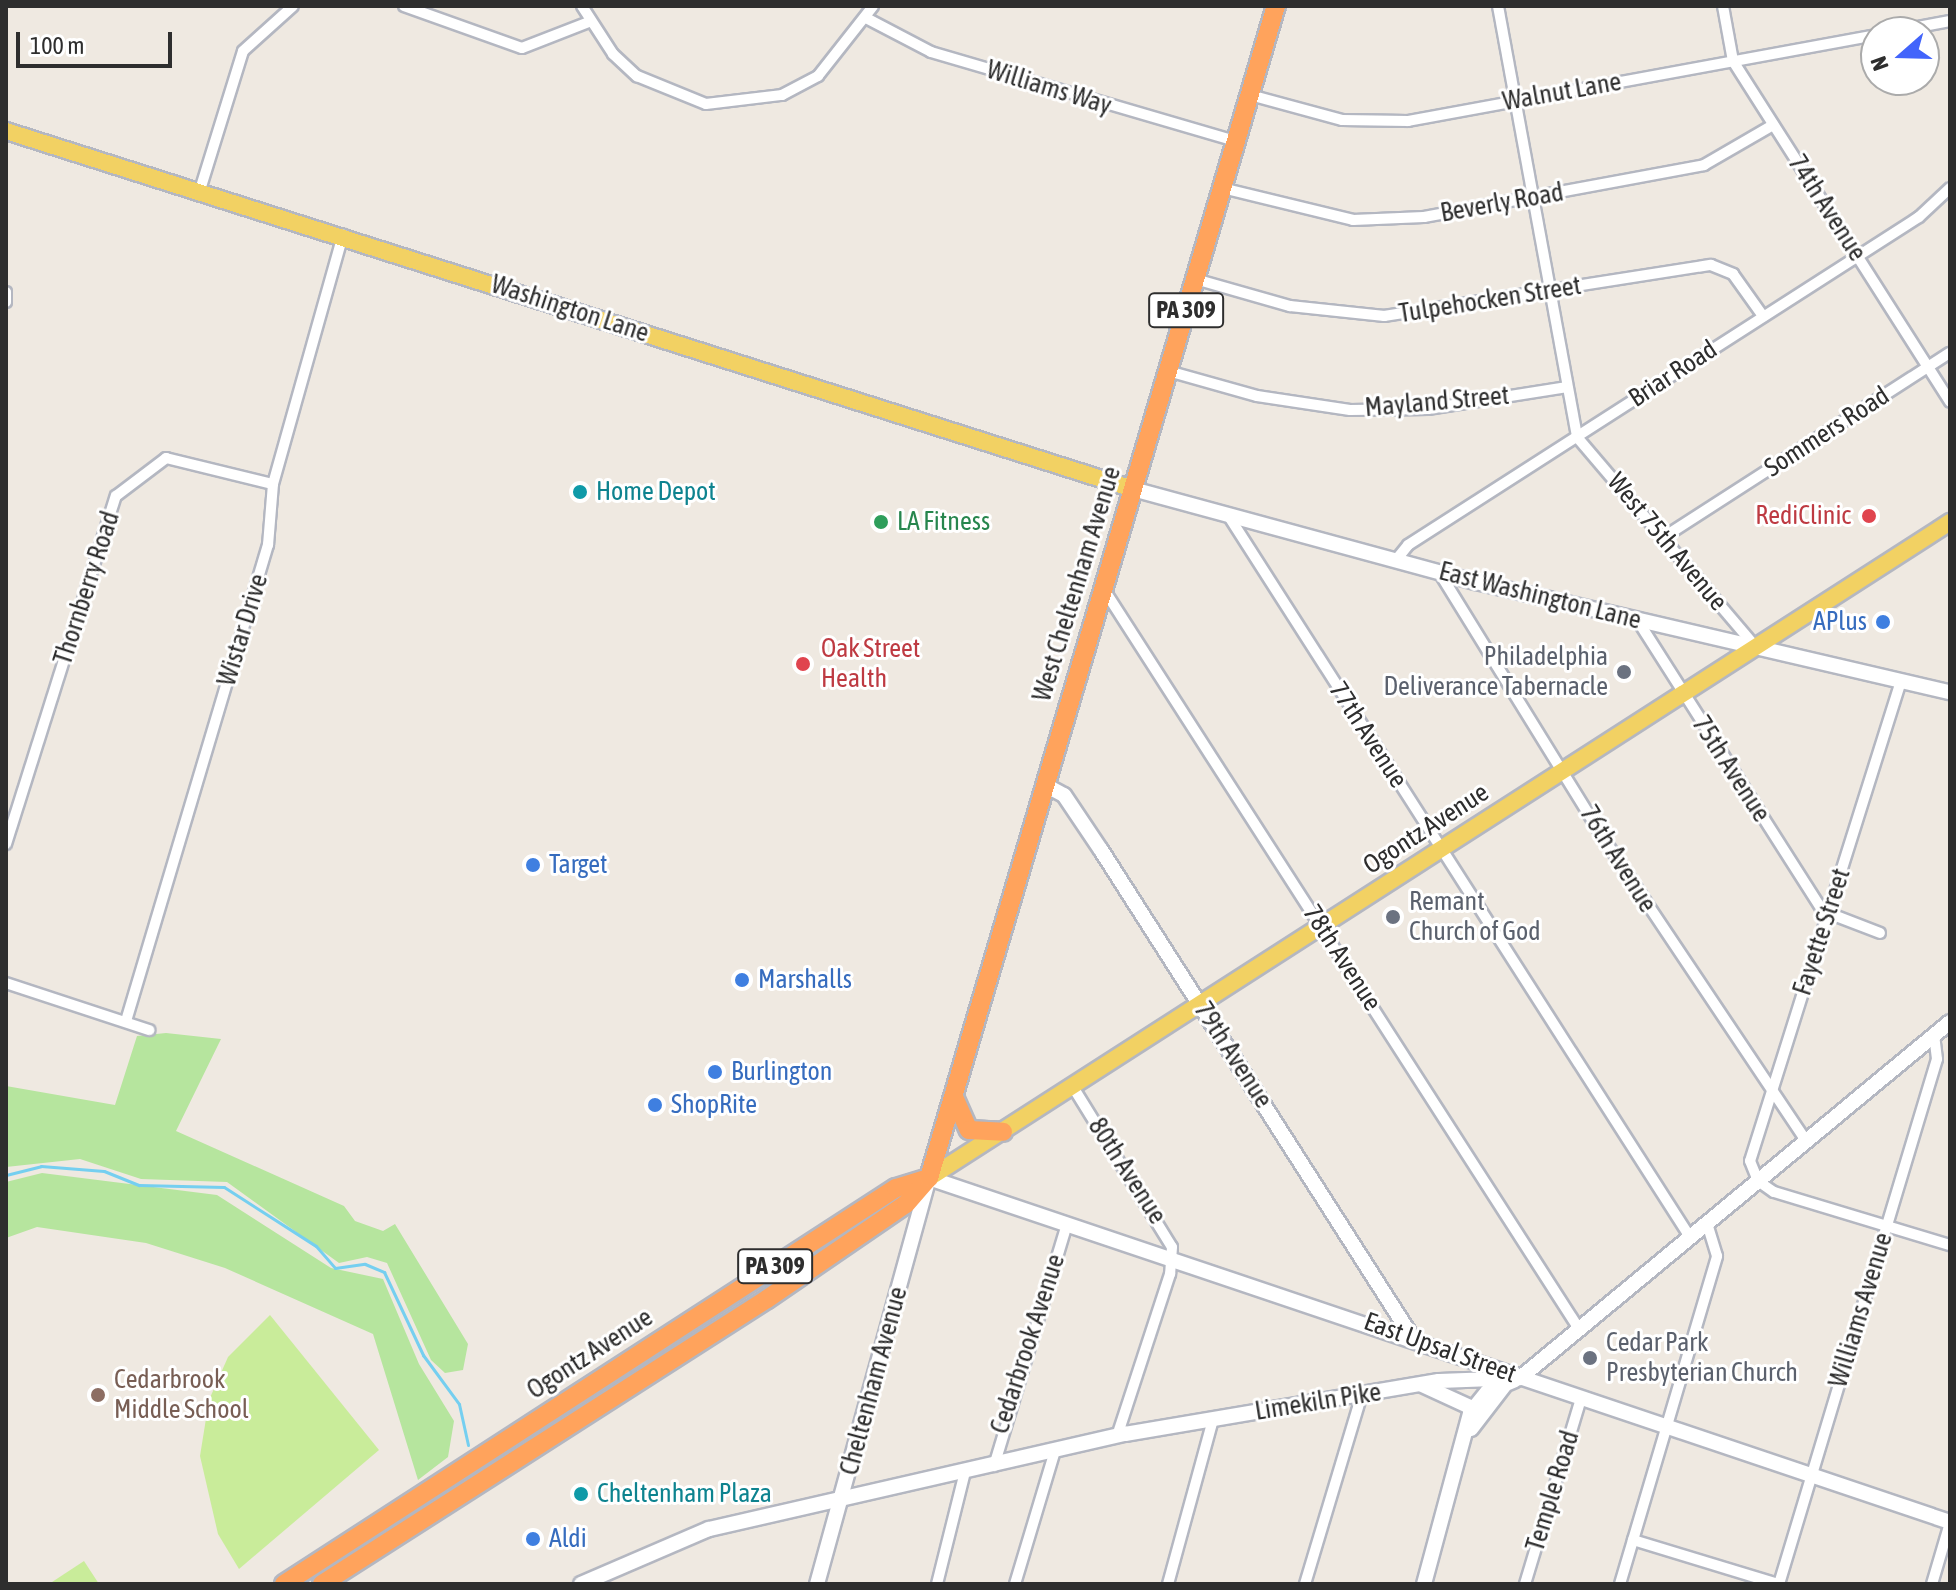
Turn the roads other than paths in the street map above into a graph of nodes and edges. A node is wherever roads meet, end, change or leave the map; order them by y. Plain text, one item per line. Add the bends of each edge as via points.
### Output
1 (293, 6) edge
2 (404, 6) edge
3 (582, 6) edge
4 (873, 6) edge
5 (1276, 6) edge
6 (1498, 6) edge
7 (1723, 6) edge
8 (868, 19) junction
9 (589, 22) junction
10 (1860, 38) edge
11 (1733, 61) junction
12 (1250, 95) junction
13 (1515, 101) junction
14 (1773, 125) junction
15 (6, 131) edge
16 (1236, 141) junction
17 (1222, 188) junction
18 (1950, 188) edge
19 (200, 190) junction
20 (1533, 198) junction
21 (343, 235) junction
22 (1858, 255) junction
23 (1195, 279) junction
24 (6, 292) edge
25 (1550, 292) junction
26 (6, 302) edge
27 (1763, 316) junction
28 (1950, 353) edge
29 (1928, 367) junction
30 (1168, 371) junction
31 (1567, 387) junction
32 (1950, 402) edge
33 (1577, 437) junction
34 (273, 484) junction
35 (1133, 489) junction
36 (1228, 515) junction
37 (1950, 522) edge
38 (1664, 537) junction
39 (1396, 560) junction
40 (1439, 572) junction
41 (1103, 588) junction
42 (1638, 621) junction
43 (1756, 647) junction
44 (1901, 681) junction
45 (1950, 692) edge
46 (1683, 693) junction
47 (1563, 772) junction
48 (1045, 785) junction
49 (9, 819) edge
50 (6, 844) edge
51 (1442, 849) junction
52 (1827, 915) junction
53 (1322, 926) junction
54 (1880, 933) dead end
55 (6, 983) edge
56 (1200, 1005) junction
57 (126, 1021) junction
58 (1950, 1022) edge
59 (149, 1030) dead end
60 (1934, 1035) junction
61 (1073, 1087) junction
62 (1769, 1094) junction
63 (954, 1097) junction
64 (1003, 1132) junction
65 (1806, 1141) junction
66 (929, 1178) junction
67 (1758, 1181) junction
68 (1707, 1223) junction
69 (1067, 1224) junction
70 (1887, 1226) junction
71 (1690, 1237) junction
72 (1950, 1245) edge
73 (1172, 1258) junction
74 (1579, 1329) junction
75 (1410, 1334) junction
76 (1520, 1378) junction
77 (1421, 1385) junction
78 (1504, 1386) junction
79 (1362, 1394) junction
80 (1581, 1399) junction
81 (1472, 1408) junction
82 (1213, 1419) junction
83 (1666, 1428) junction
84 (1471, 1429) junction
85 (1117, 1436) junction
86 (1055, 1451) junction
87 (994, 1466) junction
88 (965, 1472) junction
89 (1811, 1476) junction
90 (843, 1500) junction
91 (1950, 1522) edge
92 (1633, 1540) junction
93 (1426, 1583) edge
94 (284, 1584) edge
95 (322, 1584) edge
96 (581, 1584) edge
97 (817, 1584) edge
98 (937, 1584) edge
99 (1015, 1584) edge
100 (1168, 1584) edge
101 (1305, 1584) edge
102 (1525, 1584) edge
103 (1620, 1584) edge
104 (1778, 1584) edge
105 (1932, 1584) edge

1 - 19 street via 243,51
2 - 9 street via 522,48
3 - 9 street
4 - 8 street
5 - 12 highway, West Cheltenham Avenue / PA 309
6 - 13 street
7 - 11 street, 74th Avenue
8 - 9 street via 806,82 745,104 706,104 637,76
8 - 16 street, Williams Way via 931,52
10 - 11 street, Walnut Lane
11 - 13 street, Walnut Lane
11 - 14 street, 74th Avenue
12 - 13 street, Walnut Lane via 1363,122
12 - 16 highway, West Cheltenham Avenue / PA 309
13 - 20 street
14 - 20 street, Beverly Road via 1704,165
14 - 22 street, 74th Avenue
15 - 19 main road, Washington Lane
16 - 17 highway, West Cheltenham Avenue / PA 309
17 - 20 street, Beverly Road via 1353,220 1424,217
17 - 23 highway, West Cheltenham Avenue / PA 309
18 - 22 street, Briar Road
19 - 21 main road, Washington Lane
20 - 25 street
21 - 34 street, Wistar Drive
21 - 35 main road, Washington Lane
22 - 27 street, Briar Road
22 - 29 street, 74th Avenue
23 - 25 street, Tulpehocken Street via 1290,306 1384,316
23 - 30 highway, West Cheltenham Avenue / PA 309
24 - 26 street
25 - 27 street, Tulpehocken Street via 1711,265 1733,274
25 - 31 street
27 - 33 street, Briar Road
28 - 29 street, Sommers Road
29 - 32 street, 74th Avenue
29 - 38 street, Sommers Road
30 - 31 street, Mayland Street via 1290,404 1364,411
30 - 35 highway, West Cheltenham Avenue / PA 309
31 - 33 street
33 - 38 street, West 75th Avenue
33 - 39 street, Briar Road via 1408,545
34 - 49 street, Thornberry Road via 166,458 116,496
34 - 57 street, Wistar Drive via 268,545
35 - 36 street, East Washington Lane
35 - 41 highway, West Cheltenham Avenue / PA 309
36 - 39 street, East Washington Lane
36 - 51 street, 77th Avenue
37 - 43 main road, Ogontz Avenue
38 - 43 street, West 75th Avenue
39 - 40 street, East Washington Lane
40 - 42 street, East Washington Lane
40 - 47 street, 76th Avenue
41 - 48 highway, West Cheltenham Avenue / PA 309
41 - 53 street, 78th Avenue
42 - 43 street, East Washington Lane
42 - 46 street, 75th Avenue
43 - 44 street, East Washington Lane
43 - 46 main road, Ogontz Avenue
44 - 45 street, East Washington Lane
44 - 52 street, Fayette Street
46 - 47 main road, Ogontz Avenue
46 - 52 street, 75th Avenue
47 - 51 main road, Ogontz Avenue
47 - 62 street, 76th Avenue
48 - 56 street, 79th Avenue via 1064,795
48 - 63 highway, West Cheltenham Avenue / PA 309
49 - 50 street, Thornberry Road
51 - 53 main road, Ogontz Avenue
51 - 71 street, 77th Avenue
52 - 54 street
52 - 62 street, Fayette Street
53 - 56 main road, Ogontz Avenue
53 - 74 street, 78th Avenue
55 - 57 street
56 - 61 main road, Ogontz Avenue
56 - 75 street, 79th Avenue
57 - 59 street
58 - 60 street
60 - 65 street
60 - 70 street, Williams Avenue via 1937,1059
61 - 64 main road, Ogontz Avenue
61 - 73 street, 80th Avenue via 1165,1230
62 - 65 street, 76th Avenue
62 - 67 street, Fayette Street via 1751,1156
63 - 64 highway via 969,1130
63 - 66 highway, West Cheltenham Avenue / PA 309
64 - 66 main road, Ogontz Avenue
65 - 67 street
66 - 69 street, East Upsal Street
66 - 90 street, Cheltenham Avenue
66 - 94 highway, Ogontz Avenue / PA 309 via 896,1188
66 - 95 highway, Ogontz Avenue / PA 309 via 906,1204 767,1299
67 - 68 street
67 - 70 street
68 - 71 street
68 - 83 street via 1717,1256
69 - 73 street, East Upsal Street
69 - 87 street, Cedarbrook Avenue
70 - 72 street
70 - 89 street, Williams Avenue
71 - 74 street
73 - 75 street, East Upsal Street
73 - 85 street
74 - 76 street
75 - 76 street, East Upsal Street
76 - 77 street, Limekiln Pike
76 - 78 street
76 - 80 street, East Upsal Street
77 - 79 street, Limekiln Pike
77 - 81 street
78 - 81 street
78 - 84 street
79 - 82 street, Limekiln Pike
79 - 101 street
80 - 83 street, East Upsal Street
80 - 102 street, Temple Road
81 - 84 street
82 - 85 street, Limekiln Pike
82 - 100 street
83 - 89 street, East Upsal Street
83 - 92 street
84 - 93 street
85 - 86 street, Limekiln Pike
86 - 87 street, Limekiln Pike
86 - 99 street
87 - 88 street, Limekiln Pike
88 - 90 street, Limekiln Pike
88 - 98 street
89 - 91 street, East Upsal Street
89 - 104 street, Williams Avenue
90 - 96 street, Limekiln Pike via 709,1529
90 - 97 street, Cheltenham Avenue
91 - 105 street
92 - 103 street
92 - 104 street

